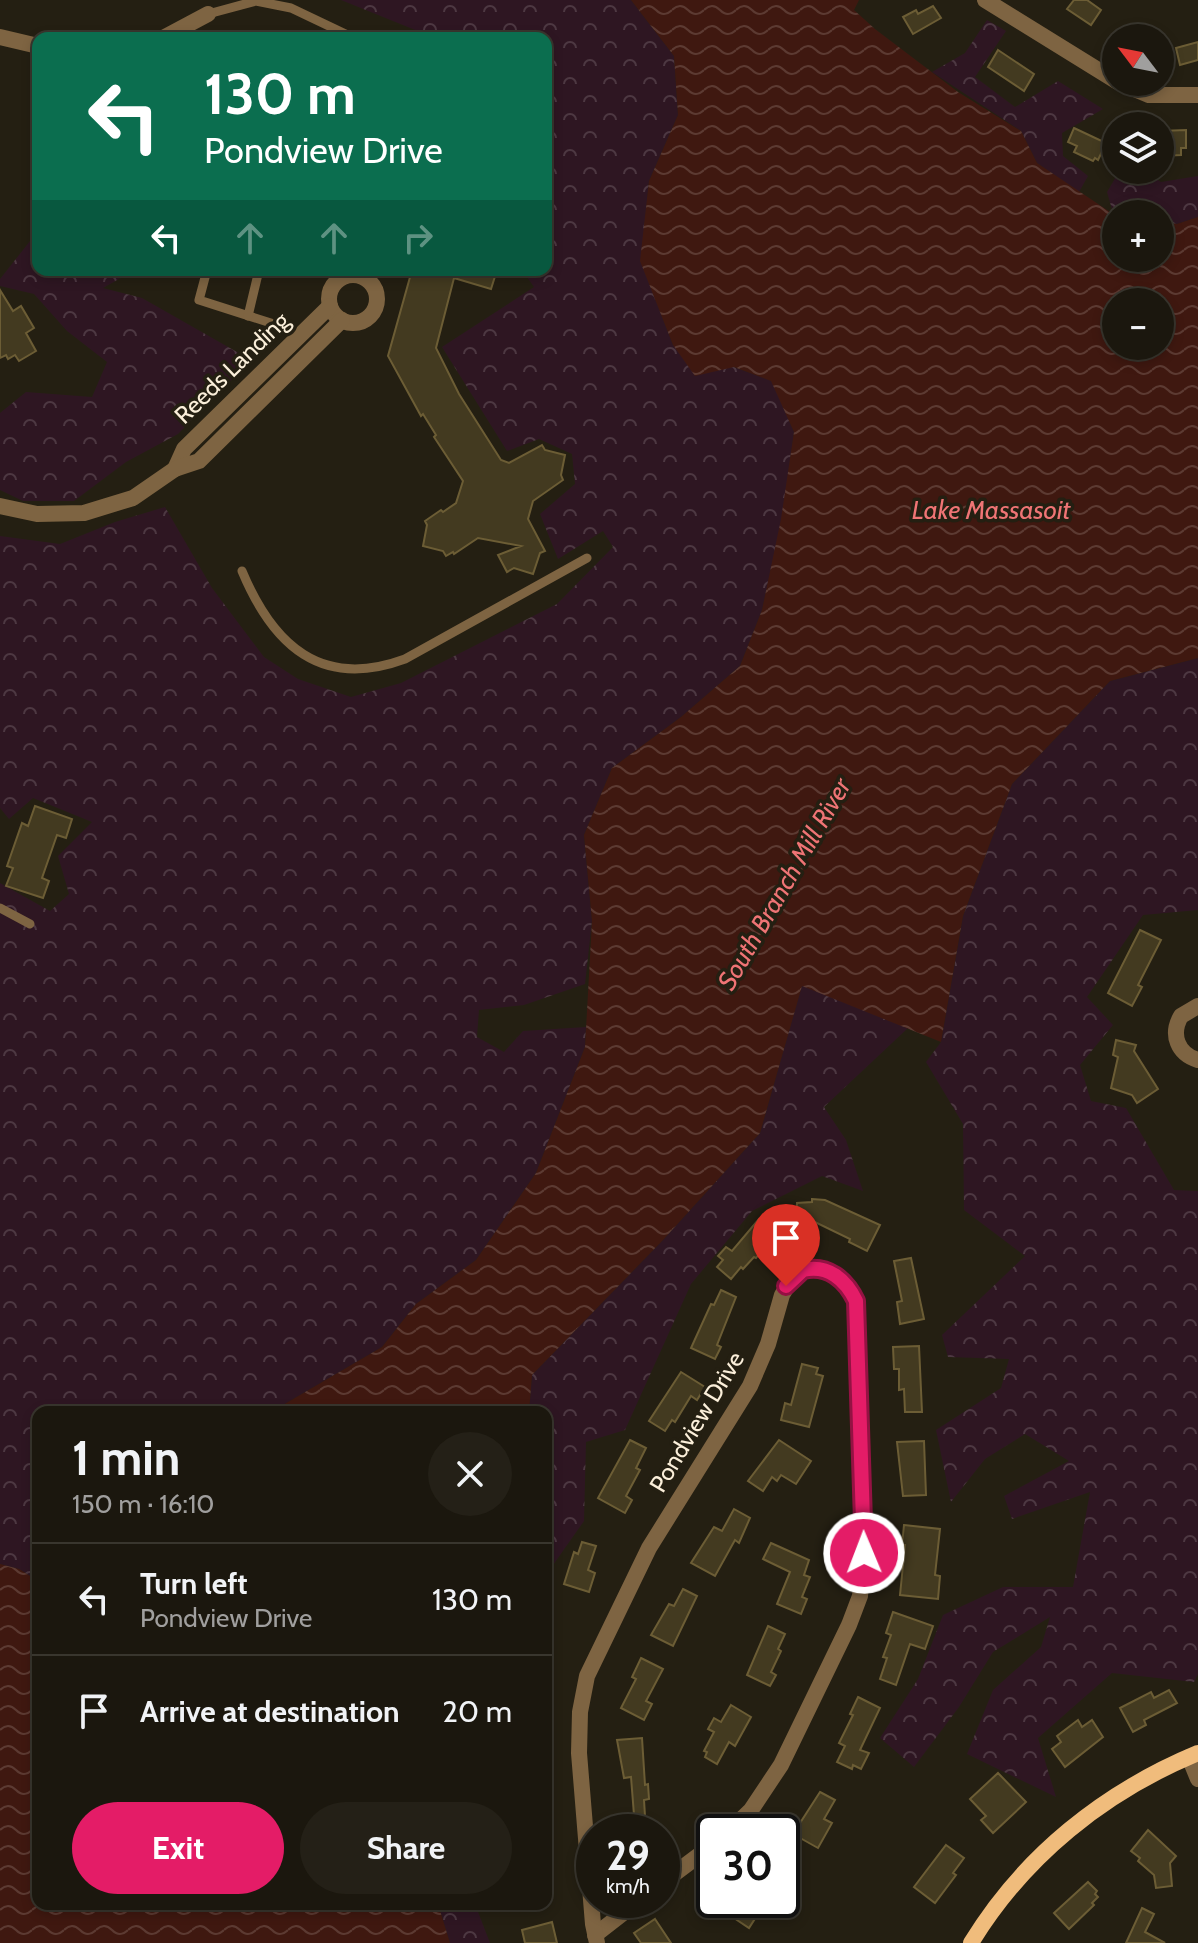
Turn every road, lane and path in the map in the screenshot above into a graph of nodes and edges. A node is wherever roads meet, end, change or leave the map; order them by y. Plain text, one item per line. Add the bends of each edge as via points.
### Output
1 (985, 0) edge
2 (208, 14) joint
3 (174, 32) edge
4 (341, 32) edge
5 (0, 37) edge
6 (32, 45) edge
7 (1102, 73) edge
8 (1174, 95) edge
9 (1198, 95) edge
10 (205, 276) edge
11 (258, 276) edge
12 (346, 276) edge
13 (359, 276) edge
14 (330, 306) junction
15 (248, 316) junction
16 (342, 320) junction
17 (299, 337) junction
18 (312, 351) junction
19 (175, 469) junction
20 (0, 506) edge
21 (587, 558) dead end
22 (242, 571) dead end
23 (0, 908) edge
24 (30, 924) dead end
25 (1198, 1006) edge
26 (1198, 1060) edge
27 (1194, 1755) edge
28 (1198, 1779) edge
29 (747, 1814) edge
30 (620, 1918) edge
31 (596, 1939) edge
32 (971, 1943) edge

1 - 7 street
2 - 3 street
2 - 4 lane via 256,1 291,8
5 - 6 street
8 - 9 street
10 - 15 lane via 199,300
11 - 15 lane
12 - 14 street, Reeds Landing via 330,293
13 - 16 street, Reeds Landing via 372,283 377,302 372,314 355,323
14 - 16 street
14 - 17 street, Reeds Landing
15 - 17 lane
16 - 18 street, Reeds Landing
17 - 18 street
17 - 19 street, Reeds Landing via 184,449
18 - 19 street, Reeds Landing via 199,461
19 - 20 street, Reeds Landing via 133,498 84,513 37,514
21 - 22 lane via 405,659 349,670 315,662 280,637
23 - 24 lane
25 - 26 street via 1181,1016 1175,1034 1182,1052
27 - 28 street
27 - 32 main road via 1125,1789 1065,1833 1014,1883
29 - 31 street, Pondview Drive via 781,1765 860,1596 864,1553 856,1301 832,1272 818,1268 803,1270 786,1286 757,1373 649,1548 587,1676 579,1753
30 - 31 street, Pondview Drive

